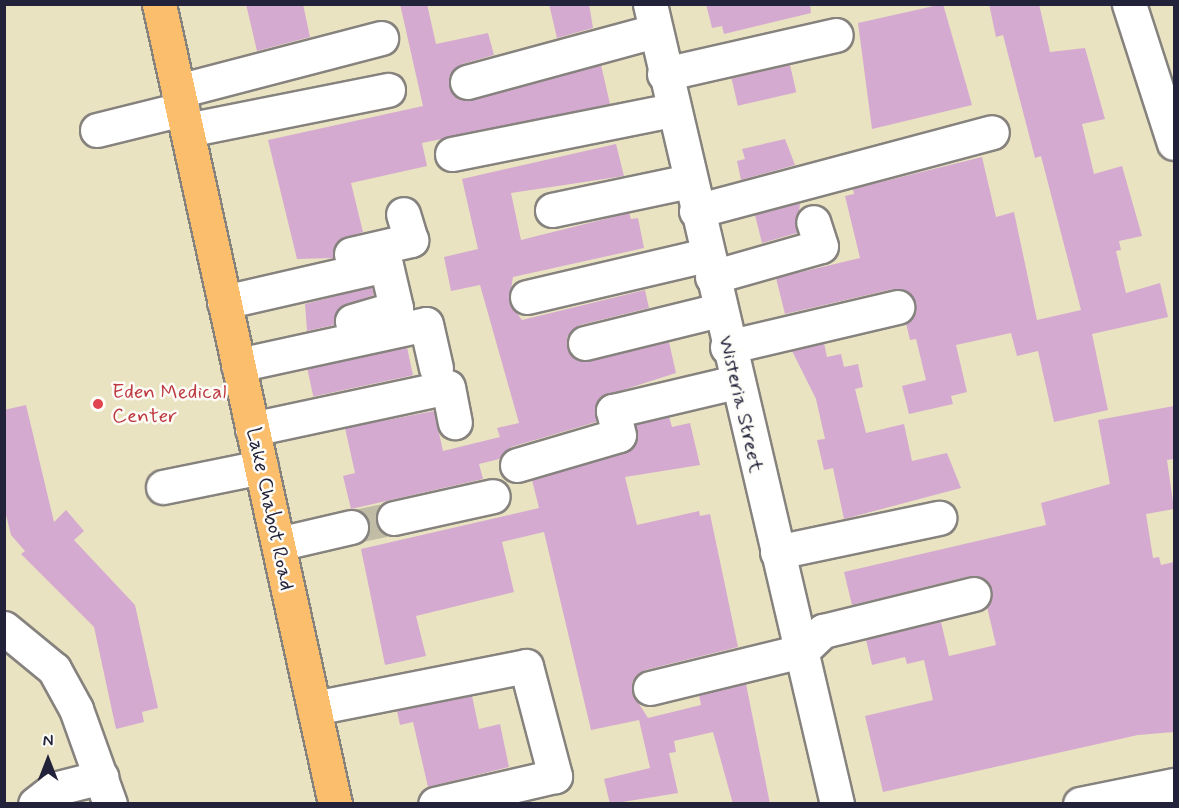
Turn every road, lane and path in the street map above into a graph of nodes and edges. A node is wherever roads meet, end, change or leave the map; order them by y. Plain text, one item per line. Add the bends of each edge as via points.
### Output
1 (159, 4) edge
2 (1129, 4) edge
3 (652, 18) edge
4 (836, 35) dead end
5 (381, 38) dead end
6 (664, 74) junction
7 (467, 82) dead end
8 (388, 90) dead end
9 (182, 110) junction
10 (672, 110) junction
11 (98, 130) dead end
12 (992, 132) dead end
13 (1174, 143) edge
14 (452, 154) dead end
15 (693, 196) junction
16 (552, 210) dead end
17 (403, 214) dead end
18 (813, 222) dead end
19 (709, 266) junction
20 (222, 293) junction
21 (527, 297) dead end
22 (897, 307) dead end
23 (719, 310) junction
24 (352, 321) dead end
25 (585, 343) dead end
26 (728, 347) junction
27 (238, 366) junction
28 (436, 368) dead end
29 (736, 382) junction
30 (455, 422) dead end
31 (252, 429) junction
32 (517, 465) dead end
33 (261, 467) junction
34 (163, 487) dead end
35 (493, 496) dead end
36 (394, 518) tunnel mouth
37 (939, 518) dead end
38 (351, 527) tunnel mouth
39 (278, 544) junction
40 (777, 552) junction
41 (974, 594) dead end
42 (4, 628) edge
43 (506, 647) dead end
44 (802, 651) junction
45 (650, 688) dead end
46 (312, 700) junction
47 (1174, 785) edge
48 (106, 790) edge
49 (35, 804) edge
50 (335, 804) edge
51 (435, 804) edge
52 (837, 804) edge
53 (1080, 804) edge

1 - 9 main road, Lake Chabot Road
2 - 13 street
3 - 6 street, Wisteria Street
3 - 7 street
4 - 6 street
5 - 9 street
6 - 10 street, Wisteria Street
8 - 9 street
9 - 11 street
9 - 20 main road, Lake Chabot Road
10 - 14 street
10 - 15 street, Wisteria Street
12 - 15 street
15 - 16 street
15 - 19 street, Wisteria Street
17 - 20 street via 411,240
18 - 19 street via 821,246
19 - 21 street
19 - 23 street, Wisteria Street
20 - 24 street via 386,265 396,308
20 - 27 main road, Lake Chabot Road
22 - 26 street
23 - 25 street
23 - 26 street, Wisteria Street
26 - 29 street, Wisteria Street
27 - 28 street via 426,324
27 - 31 main road, Lake Chabot Road
29 - 32 street via 613,411 619,435
29 - 40 street, Wisteria Street
30 - 31 street via 448,387
31 - 33 main road, Lake Chabot Road
33 - 34 street
33 - 39 main road, Lake Chabot Road
35 - 36 street
37 - 40 street
38 - 39 street
39 - 46 main road, Lake Chabot Road
40 - 44 street, Wisteria Street
41 - 44 street via 823,631
42 - 48 street via 54,669 76,709
43 - 46 street
44 - 45 street
44 - 52 street, Wisteria Street
46 - 50 main road, Lake Chabot Road
46 - 51 street via 526,666 555,776
47 - 53 street
48 - 49 street via 54,789

